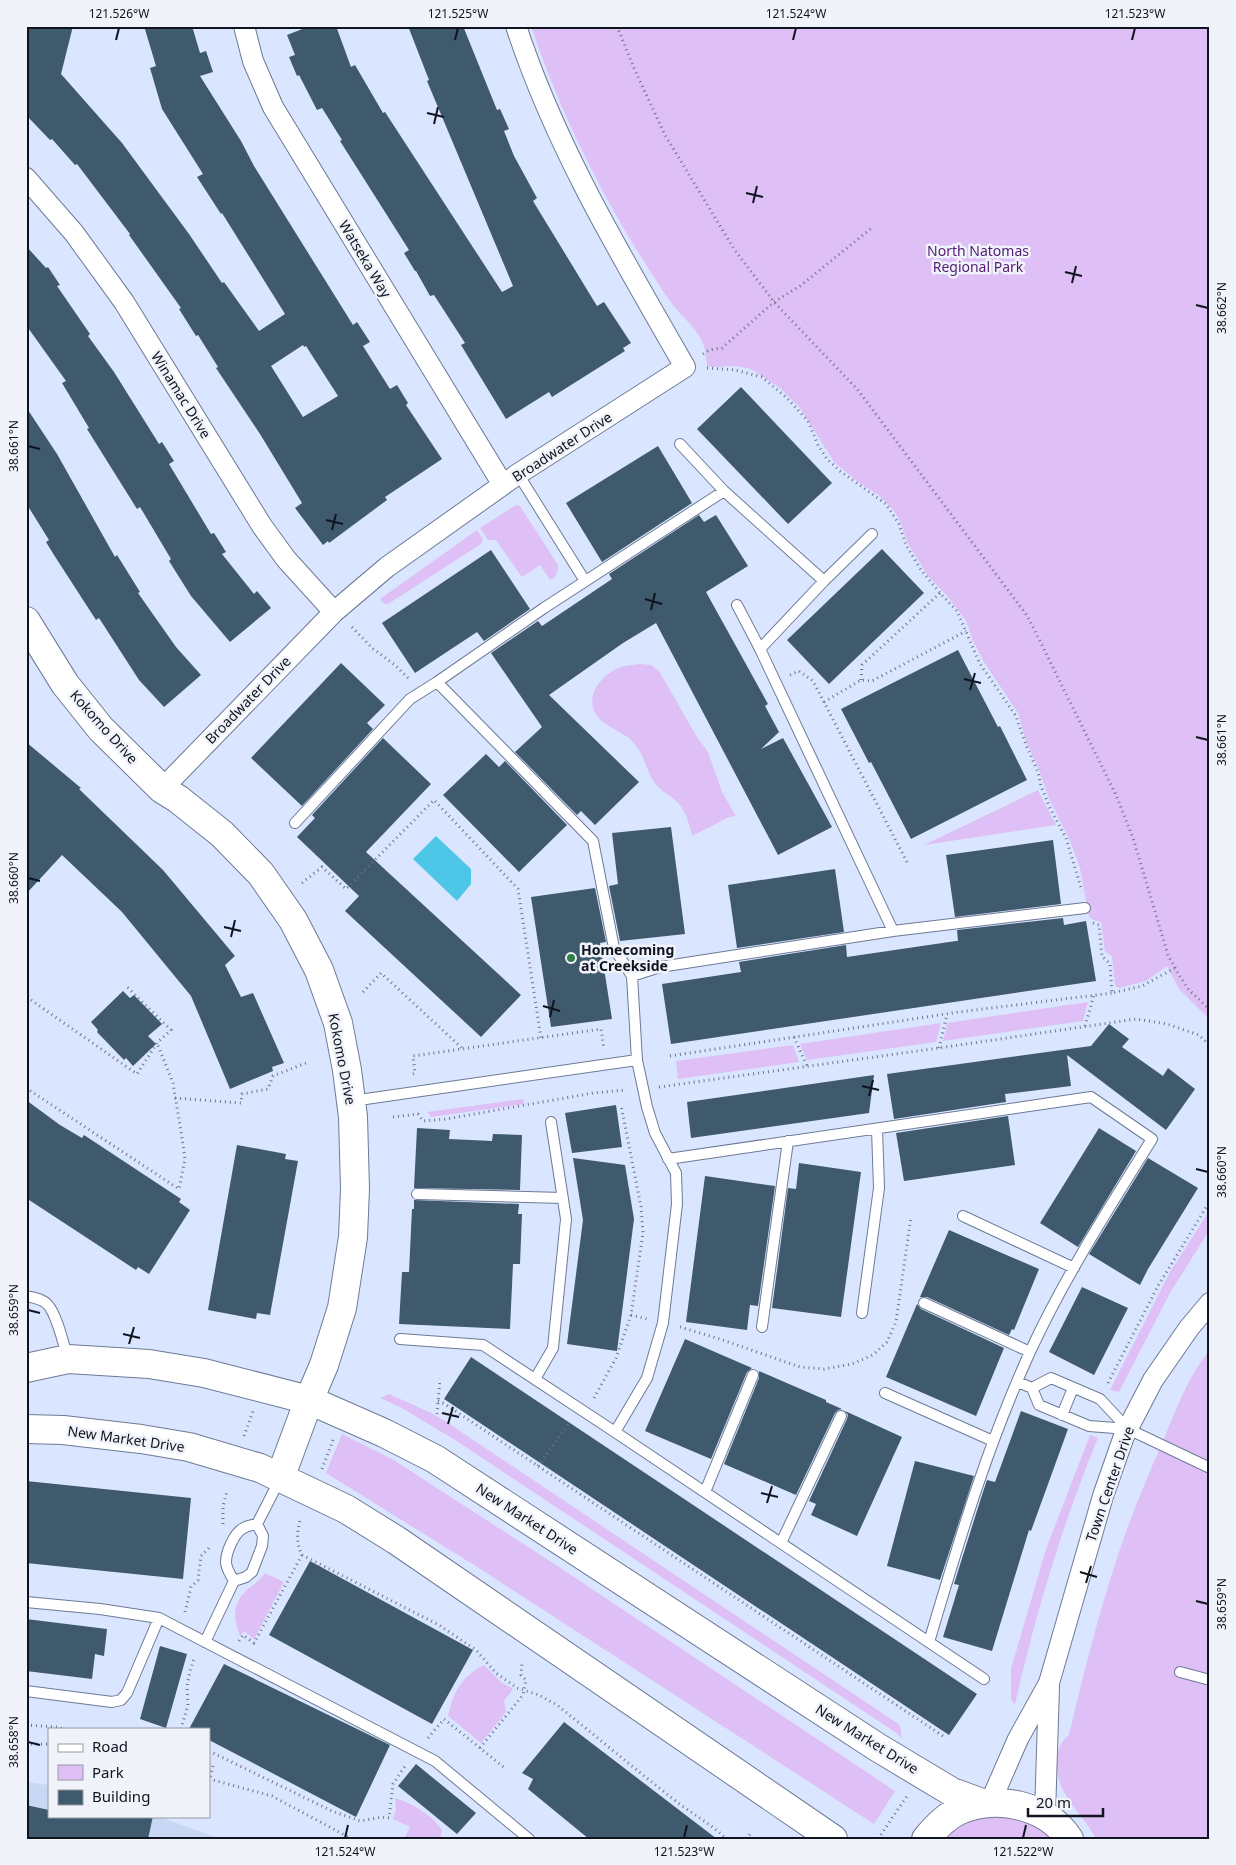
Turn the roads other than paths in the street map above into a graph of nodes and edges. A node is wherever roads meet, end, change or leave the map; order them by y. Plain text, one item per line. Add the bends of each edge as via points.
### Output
1 (244, 26) edge
2 (516, 26) edge
3 (26, 178) edge
4 (680, 444) dead end
5 (510, 480) junction
6 (724, 491) junction
7 (872, 534) dead end
8 (585, 581) junction
9 (824, 581) junction
10 (737, 606) dead end
11 (342, 618) junction
12 (26, 621) edge
13 (760, 648) junction
14 (437, 682) junction
15 (162, 789) junction
16 (295, 822) dead end
17 (1085, 908) road end
18 (893, 931) junction
19 (632, 976) junction
20 (637, 1060) junction
21 (351, 1102) junction
22 (551, 1122) dead end
23 (878, 1128) junction
24 (788, 1141) junction
25 (668, 1158) junction
26 (417, 1194) dead end
27 (563, 1198) junction
28 (963, 1216) dead end
29 (1074, 1268) junction
30 (26, 1296) edge
31 (924, 1303) dead end
32 (1210, 1303) edge
33 (862, 1313) dead end
34 (762, 1327) dead end
35 (400, 1339) dead end
36 (1030, 1352) junction
37 (68, 1359) junction
38 (26, 1368) edge
39 (753, 1375) dead end
40 (535, 1379) junction
41 (1018, 1382) junction
42 (1032, 1388) junction
43 (1073, 1388) junction
44 (885, 1393) dead end
45 (309, 1400) junction
46 (1062, 1415) junction
47 (841, 1416) dead end
48 (26, 1429) edge
49 (1128, 1429) junction
50 (615, 1432) junction
51 (994, 1441) junction
52 (1210, 1468) edge
53 (280, 1478) junction
54 (704, 1492) junction
55 (257, 1524) junction
56 (782, 1543) junction
57 (234, 1581) junction
58 (26, 1602) edge
59 (159, 1618) junction
60 (205, 1642) junction
61 (929, 1642) junction
62 (1180, 1672) dead end
63 (984, 1679) dead end
64 (1210, 1680) edge
65 (1049, 1682) junction
66 (26, 1691) edge
67 (986, 1803) junction
68 (1045, 1815) junction
69 (529, 1839) edge
70 (833, 1839) edge
71 (926, 1839) edge
72 (1069, 1839) edge

1 - 5 street, Watseka Way via 253,61 273,107
2 - 5 street, Broadwater Drive via 558,136 598,215 685,367
3 - 11 street, Winamac Drive via 74,233 124,302 262,526 286,559
4 - 6 lane
5 - 8 lane
5 - 11 street, Broadwater Drive via 387,567
6 - 8 lane
6 - 9 lane
7 - 9 lane
8 - 14 lane
9 - 13 lane
10 - 13 lane
11 - 15 street, Broadwater Drive
12 - 15 street, Kokomo Drive via 65,684 95,721
13 - 18 lane
14 - 16 lane via 410,699
14 - 19 lane via 593,841 614,948
15 - 21 street, Kokomo Drive via 222,834 261,874 293,920 319,970 338,1023
17 - 18 lane
18 - 19 lane via 660,967
19 - 20 lane
20 - 21 lane
20 - 25 lane via 655,1133
21 - 45 street, Kokomo Drive via 355,1189 353,1237 342,1308
22 - 27 lane
23 - 24 lane
23 - 29 lane via 1091,1098 1152,1139
23 - 33 lane via 879,1188
24 - 25 lane
24 - 34 lane
25 - 50 lane via 676,1173 677,1204 663,1323 647,1378
26 - 27 lane
27 - 40 lane via 566,1219 553,1348
28 - 29 lane
29 - 36 lane
30 - 37 lane via 49,1306
31 - 36 lane
32 - 49 street, Town Center Drive via 1153,1380
35 - 40 lane via 484,1345
36 - 41 lane
37 - 38 street, New Market Drive
37 - 45 street, New Market Drive via 149,1364 204,1373
39 - 54 lane
40 - 50 lane
41 - 42 lane
41 - 51 lane
42 - 43 lane via 1051,1378
42 - 46 lane via 1039,1405
43 - 46 lane
43 - 49 lane via 1100,1399
44 - 51 lane
45 - 53 street, Kokomo Drive
45 - 67 street, New Market Drive via 435,1459 878,1747 952,1792
46 - 49 lane via 1089,1426
47 - 56 lane
48 - 53 street, New Market Drive via 63,1430 189,1447 260,1468
49 - 52 lane
49 - 65 street, Town Center Drive via 1103,1496
50 - 54 lane
51 - 61 lane via 985,1460
53 - 55 lane
53 - 70 street, New Market Drive via 346,1508 396,1540
54 - 56 lane
55 - 57 lane via 263,1536 262,1546 252,1572
55 - 57 lane via 242,1529 229,1550 226,1562
56 - 61 lane
57 - 60 lane
58 - 59 lane
59 - 60 lane
59 - 66 lane via 127,1693 120,1700 112,1702
60 - 69 lane via 435,1761
61 - 63 lane
62 - 64 lane
65 - 67 street, Town Center Drive
65 - 68 street, Town Center Drive
67 - 68 street via 1019,1804
67 - 71 street via 958,1811 937,1826
68 - 72 street

